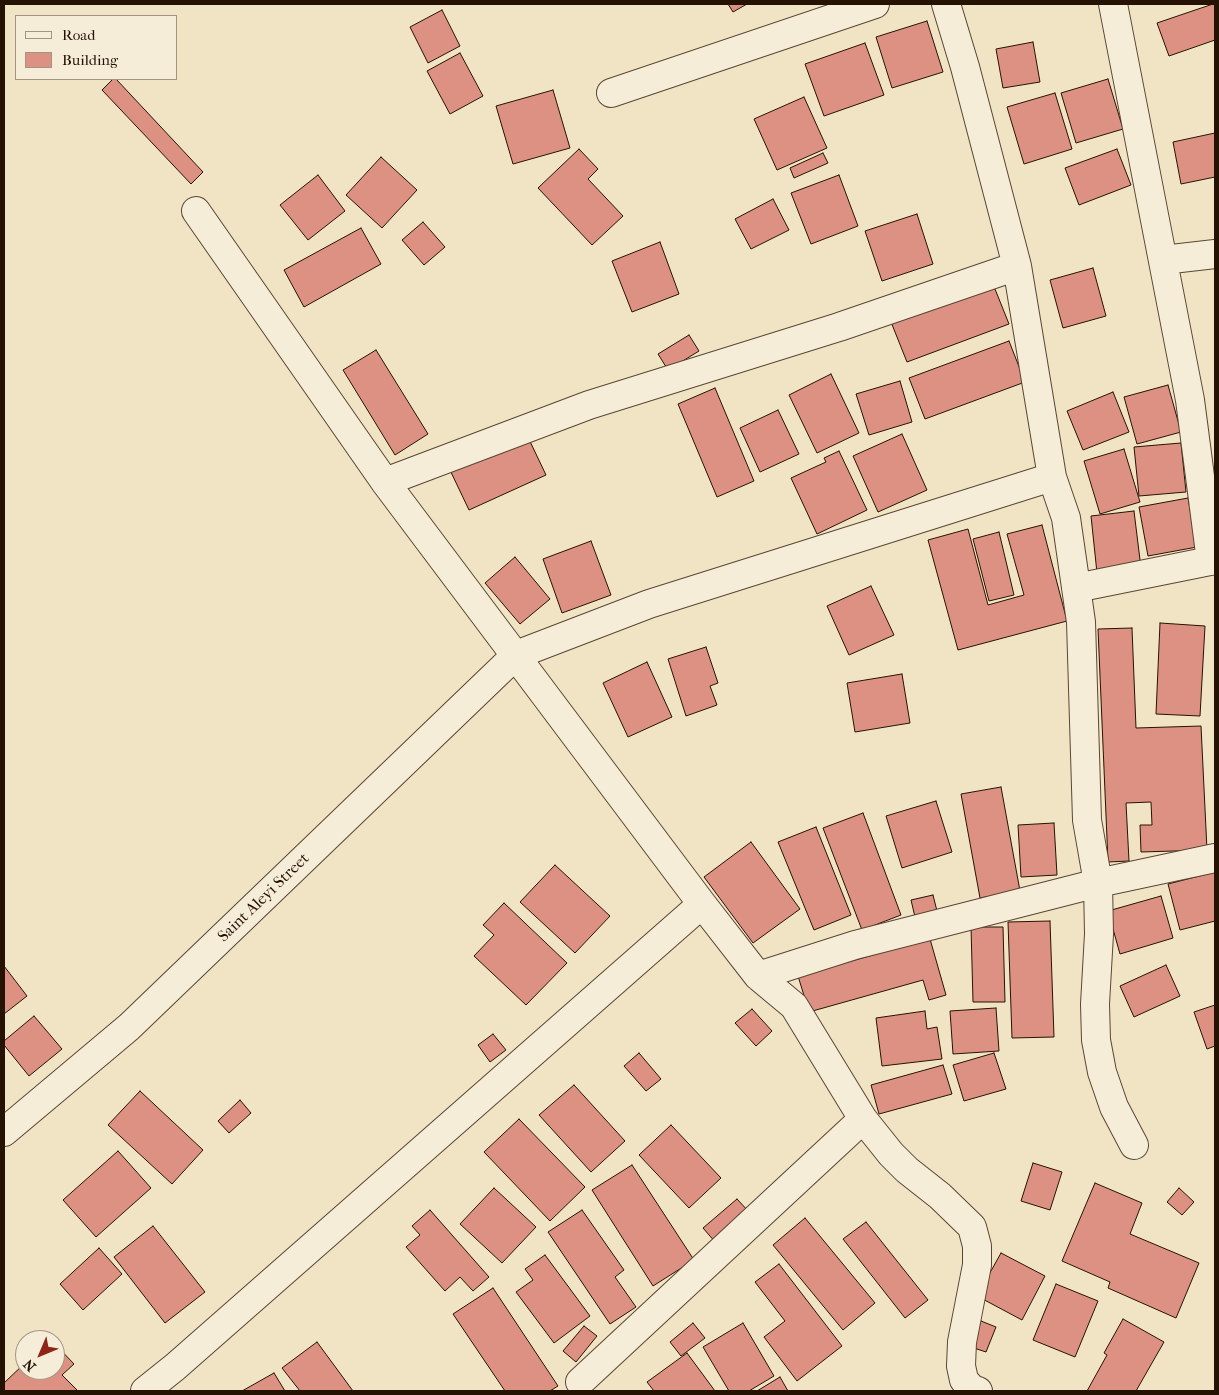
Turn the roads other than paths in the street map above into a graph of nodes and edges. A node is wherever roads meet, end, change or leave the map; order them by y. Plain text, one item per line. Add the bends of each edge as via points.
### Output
1 (875, 4) edge
2 (946, 4) edge
3 (1114, 4) edge
4 (610, 93) dead end
5 (196, 211) dead end
6 (1215, 254) edge
7 (1163, 260) junction
8 (1017, 266) junction
9 (1052, 477) junction
10 (385, 482) junction
11 (1213, 561) edge
12 (1076, 588) junction
13 (516, 655) junction
14 (1215, 858) edge
15 (1098, 883) junction
16 (702, 904) junction
17 (758, 976) junction
18 (863, 1119) junction
19 (4, 1132) edge
20 (1134, 1145) dead end
21 (580, 1382) dead end
22 (966, 1388) edge
23 (145, 1391) edge

1 - 4 street
2 - 8 street
3 - 7 street
5 - 10 street
6 - 7 street
7 - 11 street via 1190,400
8 - 9 street
8 - 10 street via 839,327 589,405
9 - 12 street via 1066,518
9 - 13 street via 648,604
10 - 13 street
11 - 12 street
12 - 15 street via 1081,622 1087,820
13 - 16 street
13 - 19 street, Saint Aleyi Street via 129,1028
14 - 15 street
15 - 17 street via 855,945
15 - 20 street via 1096,1040 1102,1072 1114,1107
16 - 17 street
16 - 23 street
17 - 18 street via 794,1006
18 - 21 street
18 - 22 street via 907,1170 972,1227 977,1265 962,1342 961,1366

